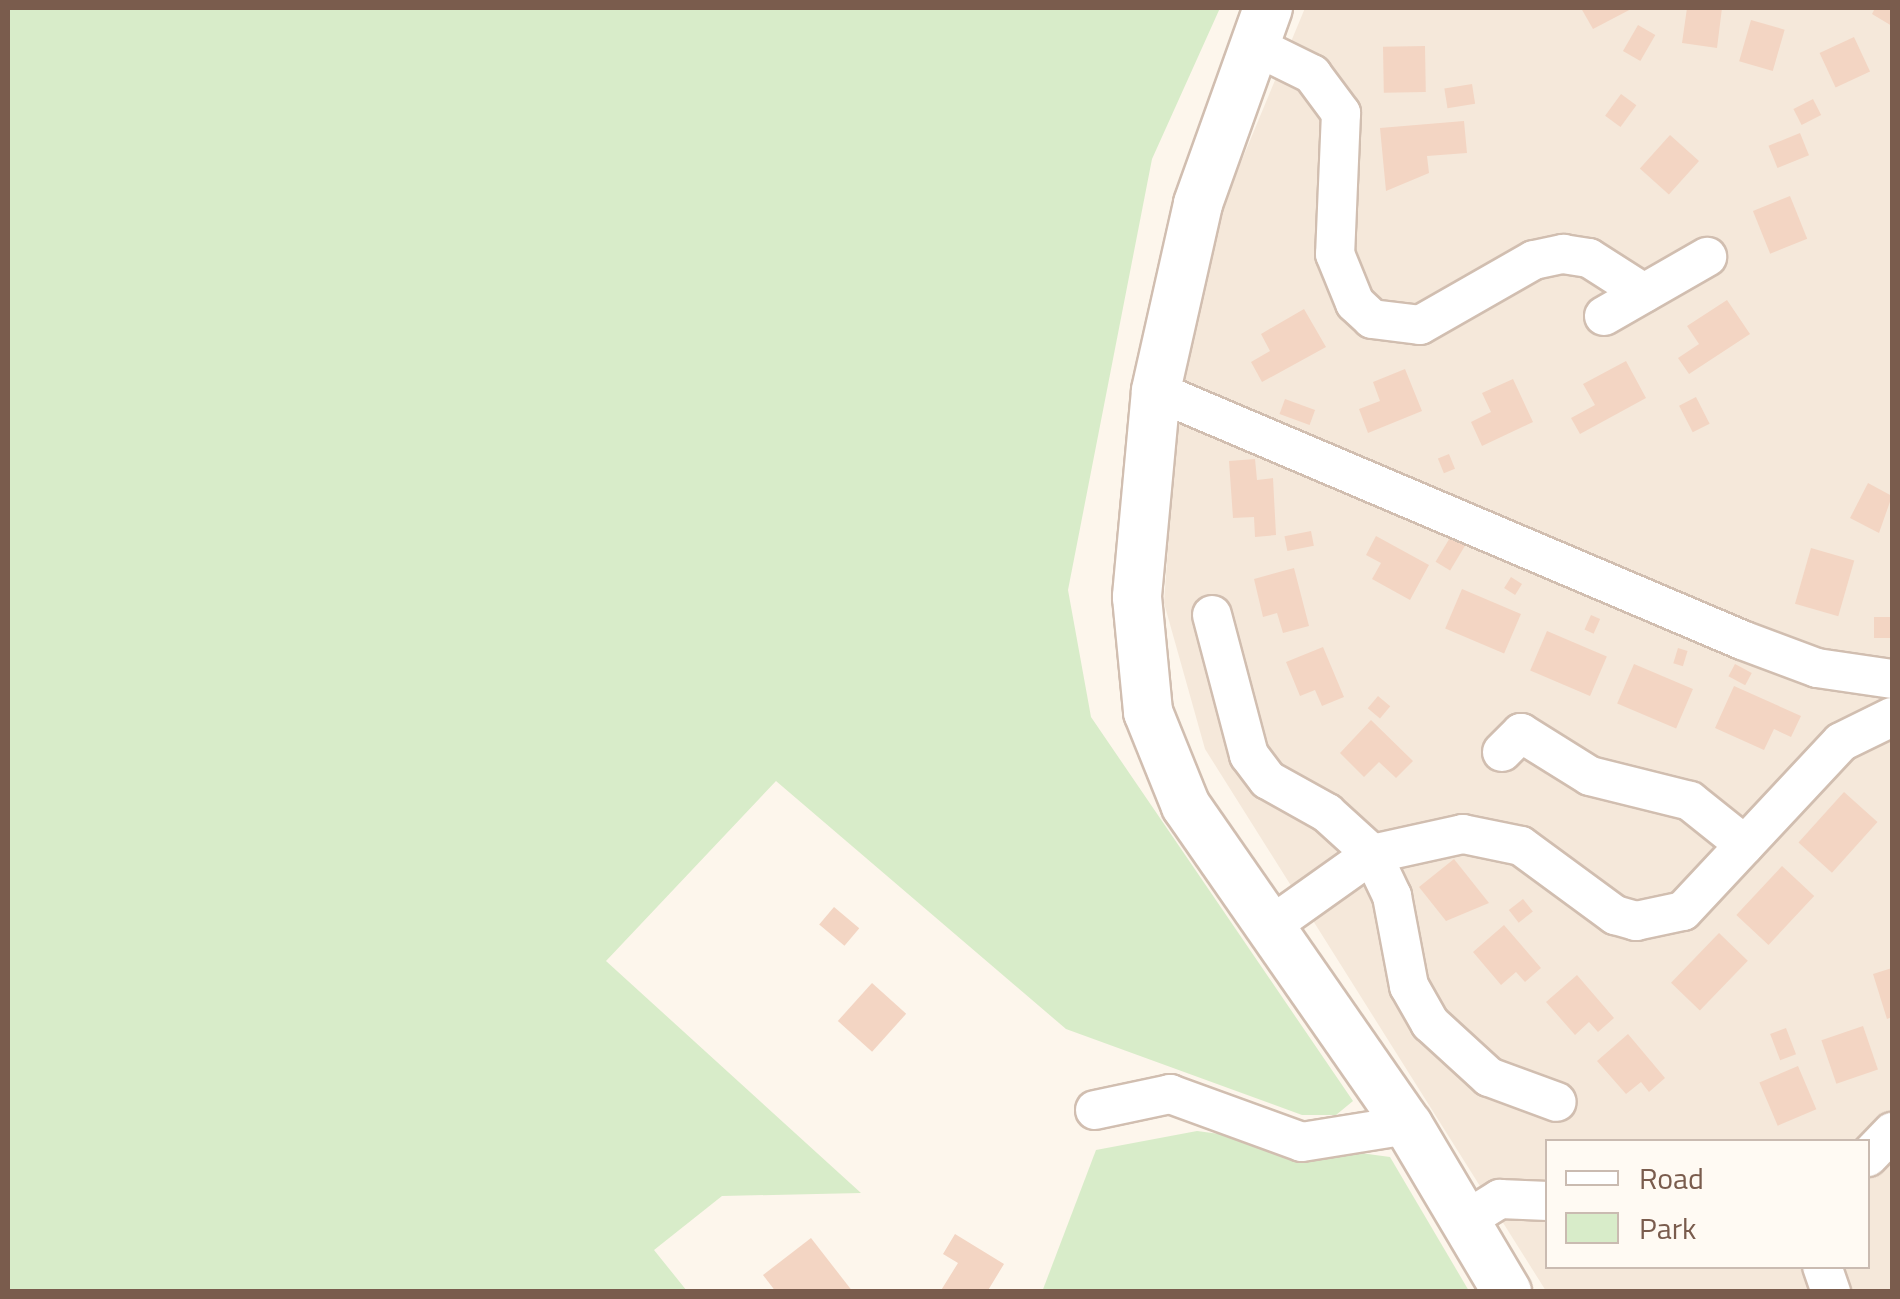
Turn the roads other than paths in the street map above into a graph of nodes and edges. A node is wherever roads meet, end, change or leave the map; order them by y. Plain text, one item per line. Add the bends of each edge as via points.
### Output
1 (1262, 27) edge
2 (1707, 257) dead end
3 (1644, 293) junction
4 (1604, 316) dead end
5 (1156, 391) junction
6 (1212, 615) dead end
7 (1892, 679) edge
8 (1892, 716) edge
9 (1502, 752) dead end
10 (1744, 845) junction
11 (1372, 854) junction
12 (1272, 925) junction
13 (1558, 1102) dead end
14 (1095, 1110) dead end
15 (1408, 1125) junction
16 (1892, 1132) edge
17 (1870, 1155) edge
18 (1545, 1202) edge
19 (1466, 1220) junction
20 (1507, 1292) edge

1 - 3 street via 1312,74 1341,113 1335,254 1348,292 1372,319 1420,325 1534,260 1562,254 1589,258
1 - 5 street via 1198,204
2 - 3 street
3 - 4 street
5 - 7 street via 1742,640 1817,668
5 - 12 street via 1138,597 1148,712 1186,806
6 - 11 street via 1238,678 1236,723 1268,780 1327,814
8 - 10 street via 1841,742
9 - 10 street via 1522,732 1590,776 1690,801
10 - 11 street via 1683,911 1636,921 1492,834 1438,835
11 - 12 street
11 - 13 street via 1392,896 1408,986 1430,1023
12 - 15 street
14 - 15 street via 1170,1094 1302,1142
15 - 19 street
16 - 17 street
18 - 19 street via 1500,1198
19 - 20 street

